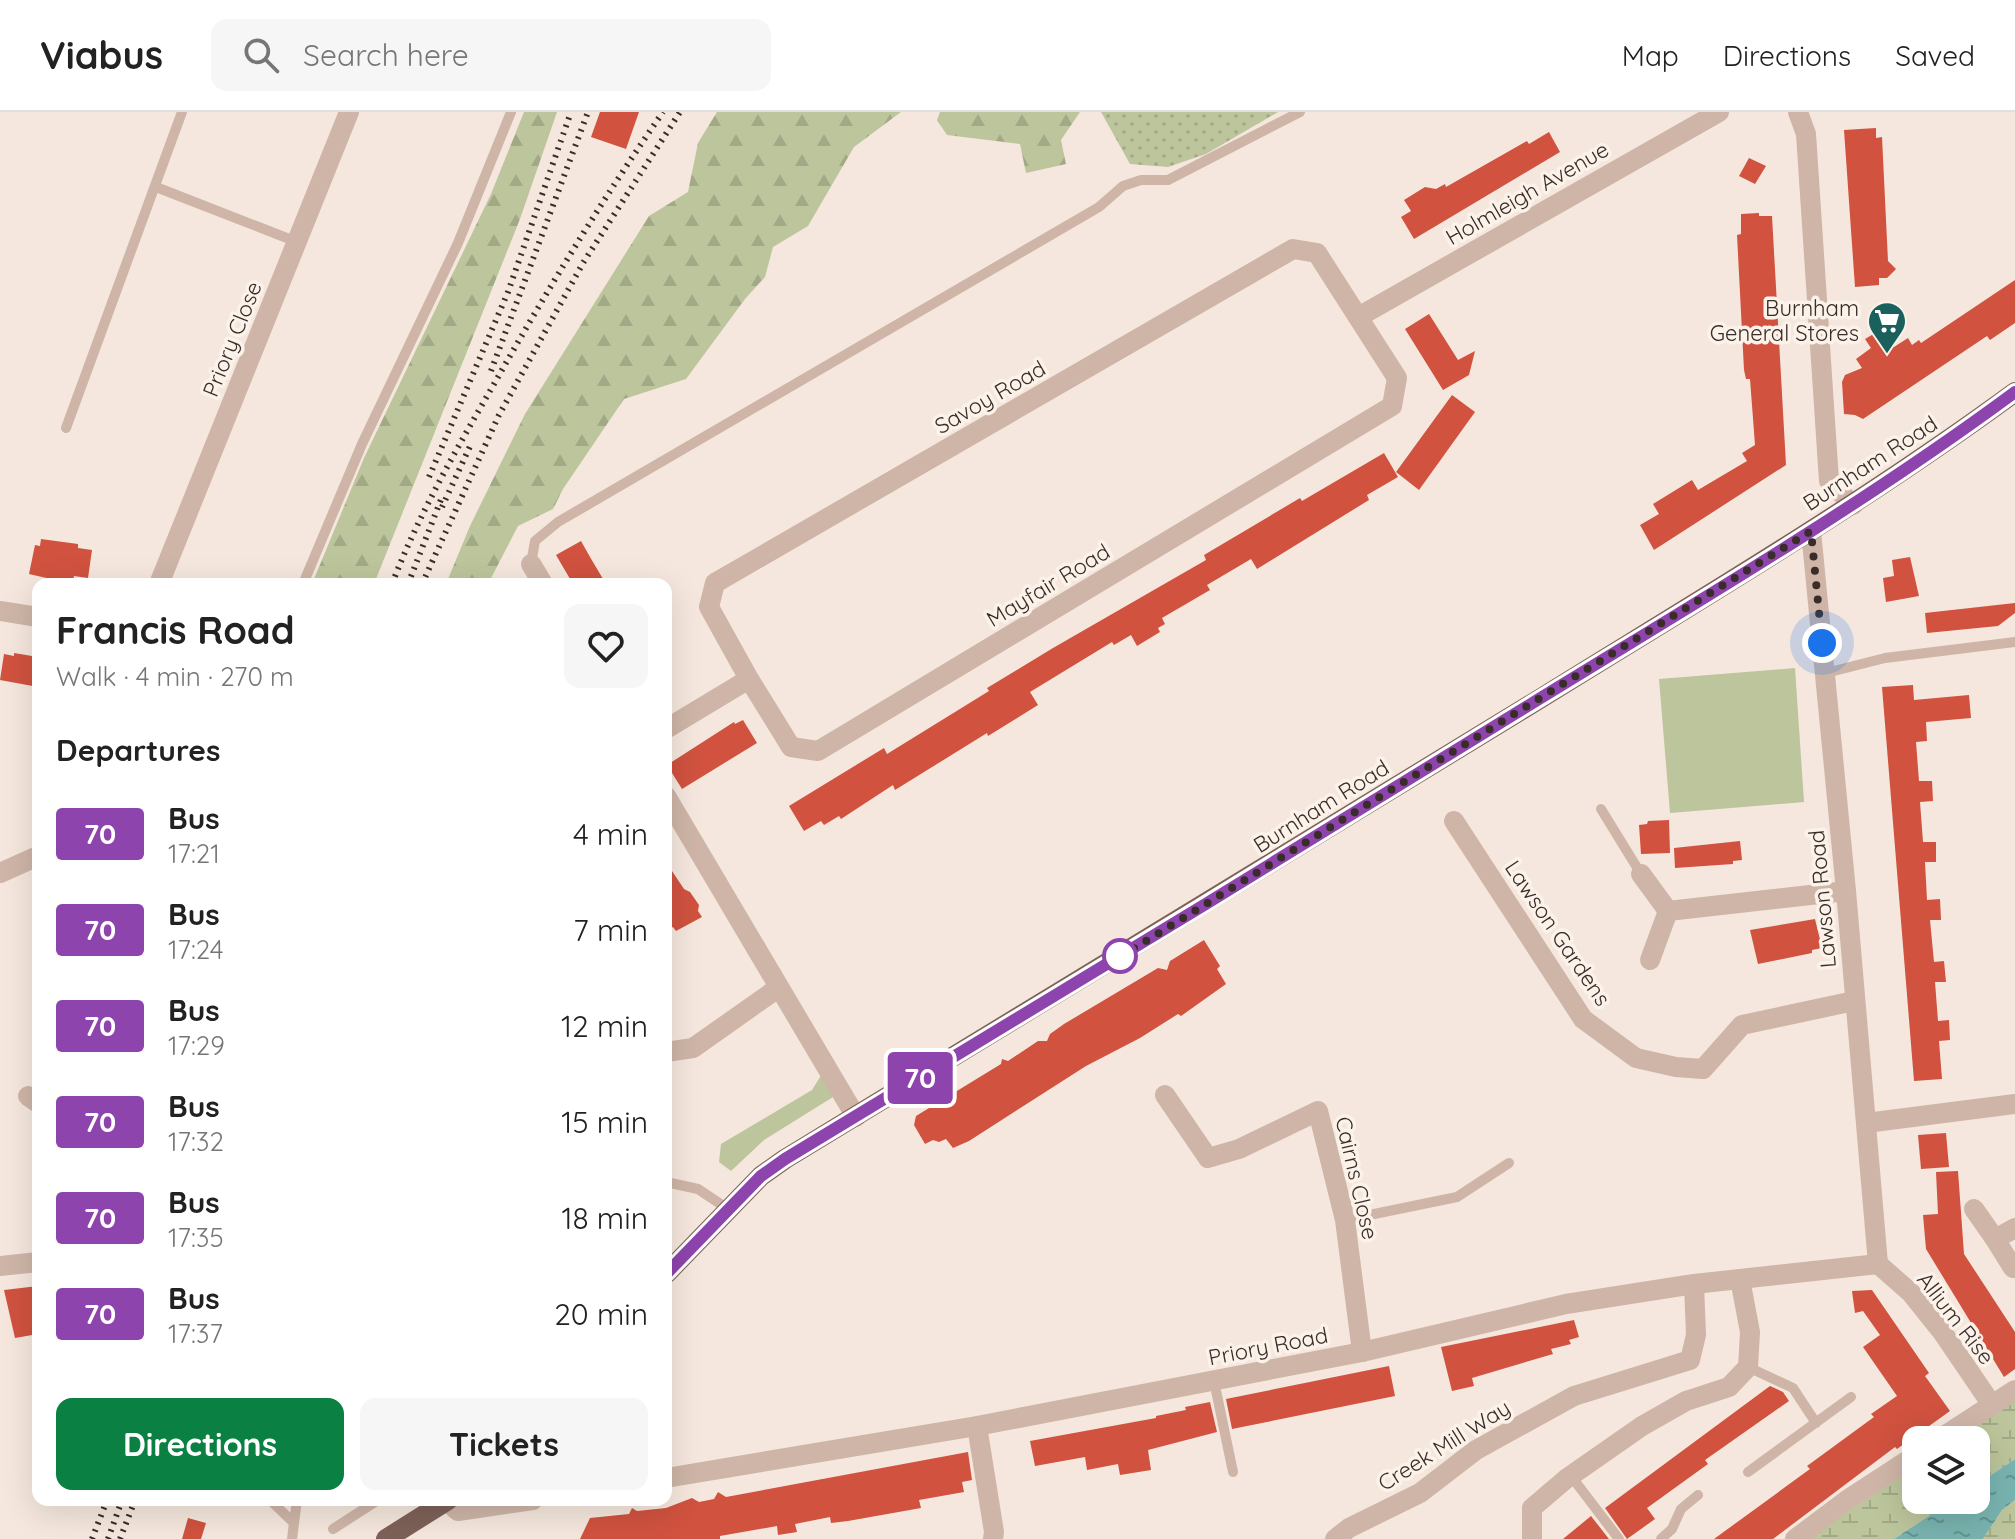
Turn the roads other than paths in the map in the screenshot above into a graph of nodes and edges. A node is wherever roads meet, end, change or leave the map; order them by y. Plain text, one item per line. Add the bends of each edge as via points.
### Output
1 (182, 112) edge
2 (349, 112) edge
3 (511, 112) edge
4 (1300, 112) edge
5 (1719, 112) edge
6 (1798, 112) edge
7 (156, 187) junction
8 (297, 242) junction
9 (1360, 316) junction
10 (2015, 392) edge
11 (66, 428) dead end
12 (1853, 505) junction
13 (1811, 531) junction
14 (531, 564) joint
15 (161, 578) edge
16 (306, 578) edge
17 (539, 578) edge
18 (0, 611) edge
19 (32, 616) edge
20 (2015, 642) edge
21 (1826, 673) junction
22 (749, 679) junction
23 (672, 725) edge
24 (672, 806) edge
25 (1601, 809) dead end
26 (1454, 821) dead end
27 (32, 859) edge
28 (0, 873) edge
29 (1641, 874) joint
30 (1846, 891) junction
31 (1668, 911) junction
32 (1650, 960) dead end
33 (778, 988) junction
34 (1854, 1001) junction
35 (672, 1051) edge
36 (1165, 1095) dead end
37 (2015, 1104) edge
38 (856, 1117) junction
39 (1866, 1123) junction
40 (1509, 1163) dead end
41 (672, 1183) edge
42 (728, 1209) junction
43 (1974, 1209) dead end
44 (1345, 1220) junction
45 (2015, 1228) edge
46 (1995, 1239) junction
47 (32, 1263) edge
48 (1878, 1264) junction
49 (0, 1266) edge
50 (672, 1268) edge
51 (2013, 1268) dead end
52 (1740, 1279) junction
53 (1694, 1284) junction
54 (1362, 1352) junction
55 (1748, 1367) junction
56 (1214, 1381) junction
57 (2015, 1390) edge
58 (1851, 1397) dead end
59 (1992, 1405) junction
60 (1816, 1423) junction
61 (977, 1426) junction
62 (1960, 1426) edge
63 (1902, 1464) edge
64 (1233, 1472) dead end
65 (1748, 1472) dead end
66 (1571, 1476) junction
67 (672, 1477) edge
68 (1698, 1495) dead end
69 (276, 1506) edge
70 (296, 1506) edge
71 (369, 1506) edge
72 (438, 1506) edge
73 (453, 1506) edge
74 (492, 1506) edge
75 (294, 1523) junction
76 (333, 1529) dead end
77 (292, 1539) edge
78 (386, 1539) edge
79 (993, 1539) edge
80 (1335, 1539) edge
81 (1532, 1539) edge
82 (1619, 1539) edge
83 (1661, 1539) edge
84 (1795, 1539) edge

1 - 7 lane
2 - 8 street, Priory Close
3 - 16 lane via 458,243 362,444
4 - 14 lane via 1168,180 1123,186 1099,207 558,522 535,541
5 - 9 street, Holmleigh Avenue
6 - 12 street via 1806,134 1829,481
7 - 8 lane
7 - 11 lane
8 - 15 street, Priory Close
9 - 22 street, Savoy Road via 1317,253 1293,249 715,583 709,607
9 - 22 street, Mayfair Road via 1397,378 1392,406 818,751 791,747
10 - 12 main road, Burnham Road
12 - 13 main road, Burnham Road
13 - 21 street, Lawson Road
13 - 38 main road, Burnham Road
14 - 17 street
18 - 19 street
20 - 21 lane via 1885,658
21 - 30 street, Lawson Road
22 - 23 street
24 - 33 street
25 - 29 lane
26 - 34 street, Lawson Gardens via 1583,1019 1636,1058 1703,1069 1742,1025
27 - 28 street
29 - 31 street
30 - 31 street
30 - 34 street, Lawson Road
31 - 32 street
33 - 35 street via 693,1048
33 - 38 street
34 - 39 street, Lawson Road
36 - 44 street, Cairns Close via 1208,1158 1318,1111
37 - 39 street
38 - 42 main road, Burnham Road via 761,1176
39 - 48 street, Lawson Road
40 - 44 lane via 1457,1197
41 - 42 lane via 698,1189
42 - 50 main road, Burnham Road
43 - 46 street
44 - 54 street, Cairns Close
45 - 46 street
46 - 51 street
47 - 49 street
48 - 52 street, Priory Road
48 - 59 street, Allium Rise via 1911,1293
52 - 53 street, Priory Road
52 - 55 street via 1750,1332
53 - 54 street, Priory Road via 1566,1304
53 - 80 street, Creek Mill Way via 1696,1335 1690,1360 1574,1396 1476,1450 1420,1493
54 - 56 street, Priory Road
55 - 60 lane via 1793,1388
55 - 66 street via 1729,1387 1686,1401
56 - 61 street, Priory Road
56 - 64 lane
57 - 59 street
58 - 60 lane
59 - 62 street
60 - 65 lane
61 - 67 street, Priory Road
61 - 79 street
63 - 84 street
66 - 81 street via 1532,1508
66 - 82 lane
68 - 83 lane via 1681,1509
69 - 75 lane
70 - 75 lane
71 - 76 lane
72 - 78 main road
73 - 74 street via 458,1511
75 - 77 lane

